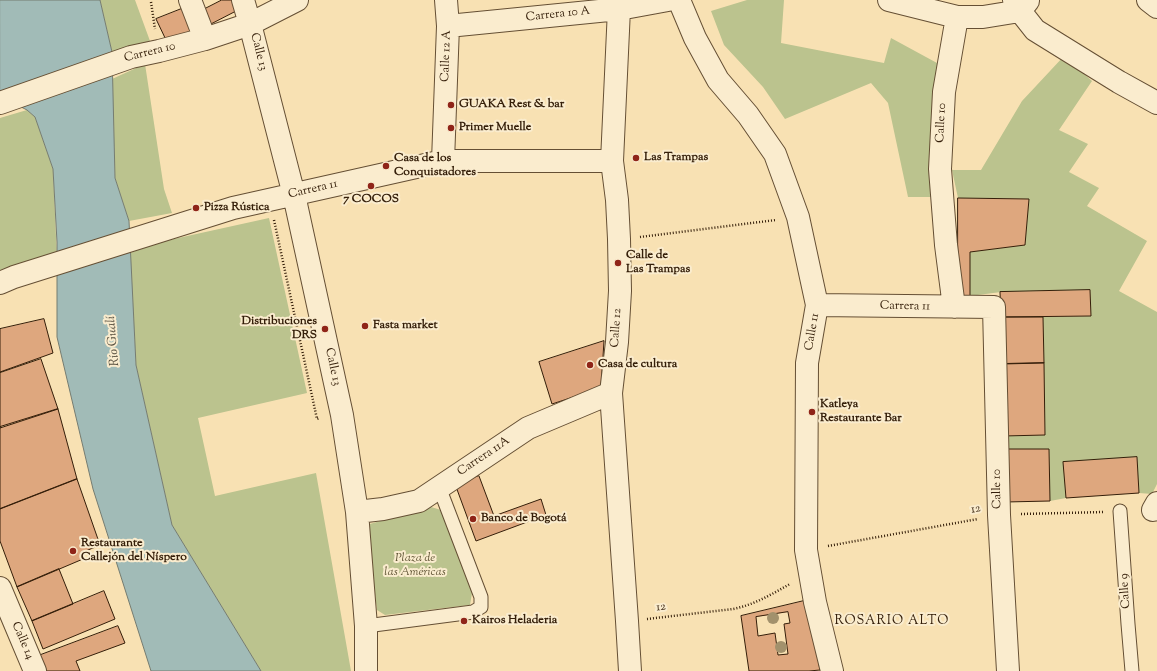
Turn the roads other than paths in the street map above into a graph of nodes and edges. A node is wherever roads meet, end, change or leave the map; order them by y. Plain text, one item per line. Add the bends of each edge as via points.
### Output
1 (190, 0) edge
2 (243, 0) edge
3 (297, 0) edge
4 (446, 0) edge
5 (668, 0) edge
6 (679, 0) edge
7 (889, 0) edge
8 (1148, 0) edge
9 (1021, 4) edge
10 (1157, 7) edge
11 (619, 9) junction
12 (957, 17) junction
13 (250, 24) junction
14 (448, 26) junction
15 (206, 39) junction
16 (0, 103) edge
17 (1157, 103) edge
18 (443, 161) junction
19 (612, 161) junction
20 (294, 195) junction
21 (7, 280) edge
22 (817, 305) junction
23 (954, 308) junction
24 (994, 308) joint
25 (610, 393) junction
26 (439, 487) junction
27 (1120, 511) road end
28 (356, 512) junction
29 (0, 589) edge
30 (366, 626) junction
31 (35, 671) edge
32 (366, 671) edge
33 (630, 671) edge
34 (832, 671) edge
35 (1008, 671) edge
36 (1132, 671) edge

1 - 15 street
2 - 13 street, Calle 13
3 - 13 street, Carrera 10
4 - 14 street, Calle 12 A
5 - 11 street, Carrera 10 A
6 - 22 street, Calle 11 via 695,38 718,80 775,154 798,217
7 - 12 street
8 - 10 street
9 - 12 street via 983,16
9 - 17 street via 1035,30
11 - 14 street, Carrera 10 A
11 - 19 street, Calle 12
12 - 23 street, Calle 10 via 944,92 940,169
13 - 15 street, Carrera 10
13 - 20 street, Calle 13
14 - 18 street, Calle 12 A
15 - 16 street, Carrera 10 via 131,57
18 - 19 street, Carrera 11
18 - 20 street, Carrera 11
19 - 25 street, Calle 12 via 617,200 620,298
20 - 21 street, Carrera 11 via 232,208
20 - 28 street, Calle 13 via 342,414
22 - 23 street, Carrera 11
22 - 34 street, Calle 11 via 807,363 806,550 815,602
23 - 24 street, Carrera 11
24 - 35 street, Calle 10 via 999,515
25 - 26 street, Carrera 11A via 528,428
25 - 33 street, Calle 12
26 - 28 street, Carrera 11A via 419,501
26 - 30 lane via 481,597 481,607 473,612
27 - 36 lane, Calle 9
28 - 30 street, Calle 13
29 - 31 street, Calle 14
30 - 32 street, Calle 13

